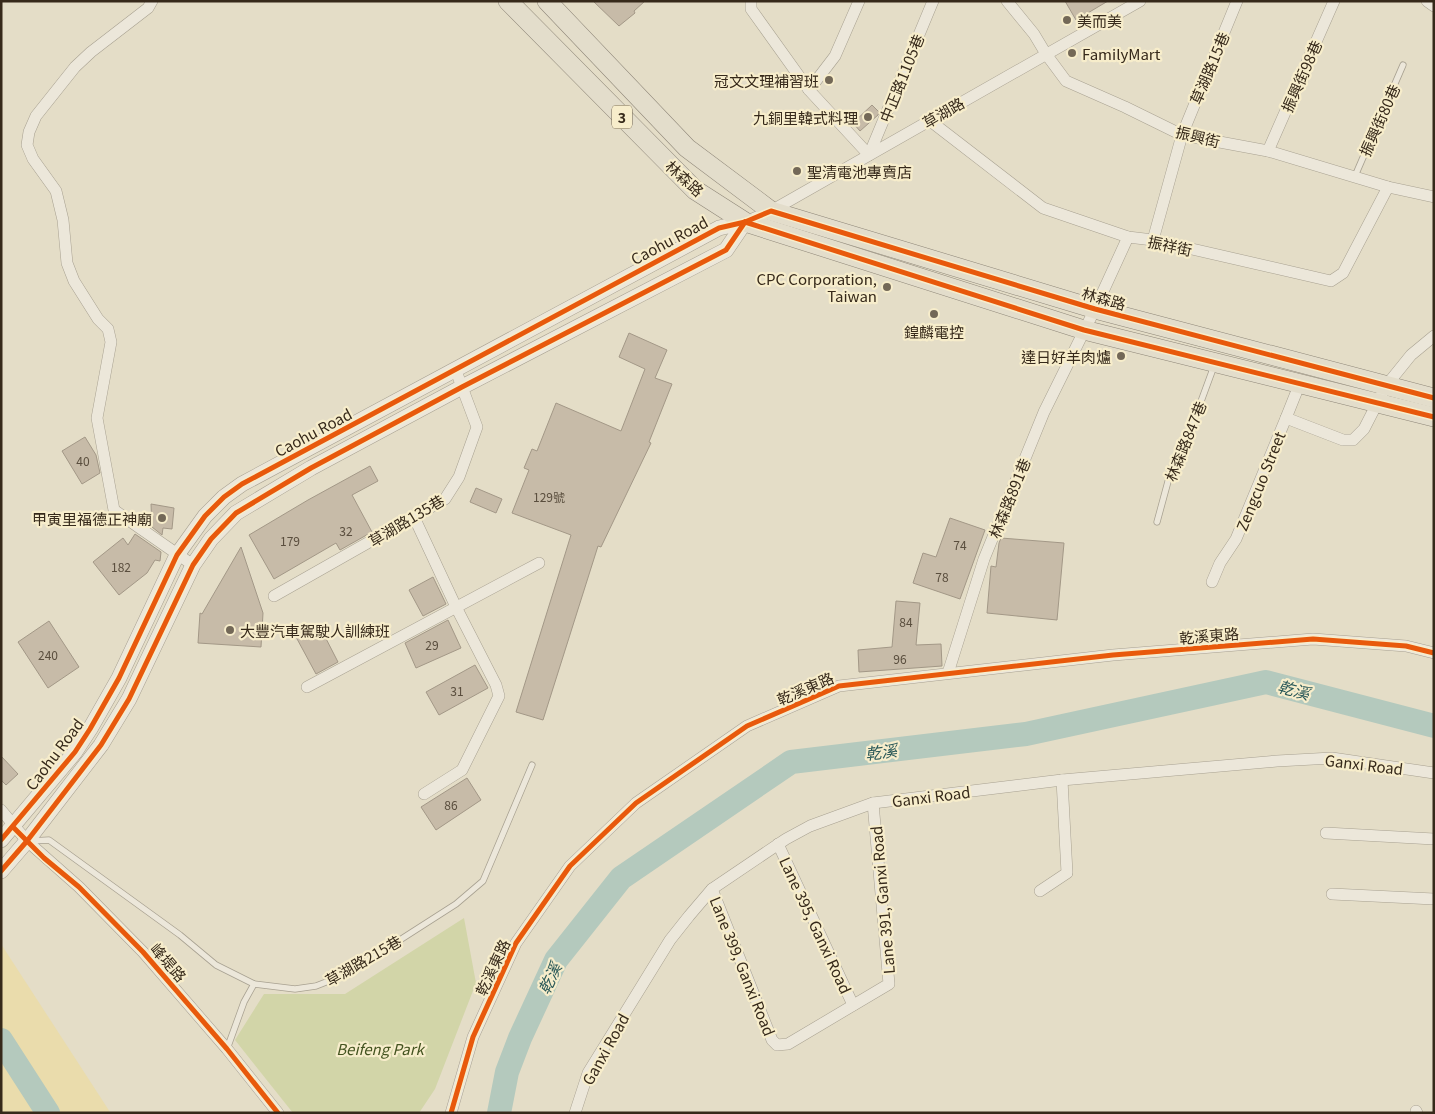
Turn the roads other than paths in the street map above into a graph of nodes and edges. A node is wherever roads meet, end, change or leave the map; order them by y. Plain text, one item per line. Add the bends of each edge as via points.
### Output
1 (152, 1) edge
2 (508, 1) edge
3 (546, 1) edge
4 (751, 1) edge
5 (859, 1) edge
6 (933, 1) edge
7 (1007, 1) edge
8 (1140, 1) edge
9 (1237, 1) edge
10 (1334, 1) edge
11 (1427, 1) edge
12 (1434, 6) edge
13 (1046, 54) junction
14 (1403, 65) dead end
15 (810, 90) junction
16 (929, 120) junction
17 (1182, 135) junction
18 (1268, 151) junction
19 (869, 154) junction
20 (1355, 176) junction
21 (1388, 187) junction
22 (1434, 197) edge
23 (771, 211) junction
24 (745, 222) junction
25 (1128, 237) junction
26 (1153, 240) junction
27 (1095, 309) junction
28 (1084, 330) junction
29 (1434, 336) edge
30 (1216, 362) junction
31 (456, 370) junction
32 (1300, 383) junction
33 (462, 388) junction
34 (1382, 394) junction
35 (1434, 398) edge
36 (1434, 417) edge
37 (1286, 418) junction
38 (414, 517) junction
39 (1157, 522) dead end
40 (178, 555) junction
41 (539, 563) dead end
42 (193, 565) junction
43 (1212, 582) dead end
44 (274, 596) dead end
45 (456, 607) junction
46 (1434, 653) edge
47 (948, 673) junction
48 (307, 687) dead end
49 (532, 765) dead end
50 (1434, 774) edge
51 (1062, 780) junction
52 (424, 794) dead end
53 (873, 803) junction
54 (1, 810) edge
55 (13, 827) junction
56 (1326, 833) dead end
57 (1434, 839) edge
58 (1, 840) edge
59 (27, 841) junction
60 (778, 844) junction
61 (1, 870) edge
62 (712, 889) junction
63 (1040, 891) dead end
64 (1332, 894) dead end
65 (1434, 899) edge
66 (254, 984) junction
67 (853, 1005) junction
68 (227, 1049) junction
69 (278, 1113) edge
70 (451, 1113) edge
71 (575, 1113) edge

1 - 40 street via 148,8 74,67 36,116 27,145 56,191 63,220 67,263 74,281 108,329 111,342 97,418 114,510
2 - 24 main road, 林森路 / 3 via 695,190
3 - 23 main road, 林森路 / 3 via 687,148
4 - 15 street via 752,8
5 - 15 street via 835,56
6 - 19 street, 中正路1105巷
7 - 13 street, 振興街
8 - 13 street, 草湖路
9 - 17 street, 草湖路15巷
10 - 18 street, 振興街98巷
11 - 12 street
13 - 16 street, 草湖路
13 - 17 street, 振興街 via 1066,81
14 - 20 lane, 振興街80巷
15 - 19 street
16 - 19 street, 草湖路
16 - 25 street, 振祥街 via 1043,208
17 - 18 street, 振興街
17 - 26 street, 草湖路15巷
18 - 20 street, 振興街
19 - 23 street, 草湖路
20 - 21 street, 振興街
21 - 22 street, 振興街
21 - 26 street, 振祥街 via 1343,273 1331,281
23 - 24 street, 草湖路
23 - 27 main road, 林森路 / 3
24 - 28 main road, 林森路 / 3
24 - 31 street, Caohu Road via 719,228
24 - 33 street, Caohu Road via 726,250
25 - 26 street, 振祥街
25 - 27 street, 林森路891巷
27 - 28 street, 林森路891巷
27 - 34 main road, 林森路 / 3
28 - 30 main road, 林森路 / 3
28 - 47 street, 林森路891巷 via 1044,412 984,559
29 - 34 street via 1411,355
30 - 32 main road, 林森路 / 3
30 - 39 lane, 林森路847巷 via 1186,446 1173,463
31 - 33 street, 草湖路135巷
31 - 40 street, Caohu Road via 242,484 206,516
32 - 34 main road, 林森路 / 3
32 - 37 street
33 - 38 street, 草湖路135巷 via 477,427 459,477 445,499
33 - 42 street, Caohu Road via 236,512
34 - 35 main road, 林森路 / 3
34 - 36 main road, 林森路 / 3
34 - 37 street, Zengcuo Street via 1364,429 1353,440 1343,440
37 - 43 street, Zengcuo Street via 1236,539 1220,562
38 - 44 street, 草湖路135巷
38 - 45 street
40 - 42 street
40 - 55 street, Caohu Road via 119,678 90,729
41 - 45 street
42 - 59 street, Caohu Road via 129,699 101,745
45 - 48 street
45 - 52 street via 499,696 462,770
46 - 47 street, 乾溪東路 via 1406,646 1313,639 1113,655
47 - 70 street, 乾溪東路 via 839,686 747,726 636,803 570,866 516,943 473,1038
49 - 66 lane, 草湖路215巷 via 483,882 456,904 378,954 316,986 295,989
50 - 51 street, Ganxi Road via 1332,758
51 - 53 street, Ganxi Road
51 - 63 street via 1067,874
53 - 60 street, Ganxi Road via 810,826
53 - 67 street, Lane 391, Ganxi Road via 890,980
54 - 55 street, 峰堤路
55 - 58 street, Caohu Road
55 - 59 street, 峰堤路
56 - 57 street
59 - 61 street, Caohu Road
59 - 66 lane, 草湖路215巷 via 49,840 216,965
59 - 68 street, 峰堤路 via 79,887 143,952
60 - 62 street, Ganxi Road
60 - 67 street, Lane 395, Ganxi Road
62 - 67 street, Lane 399, Ganxi Road via 775,1044 788,1044
62 - 71 street, Ganxi Road via 670,940 601,1051 588,1073
64 - 65 street
66 - 68 lane
68 - 69 street, 峰堤路

